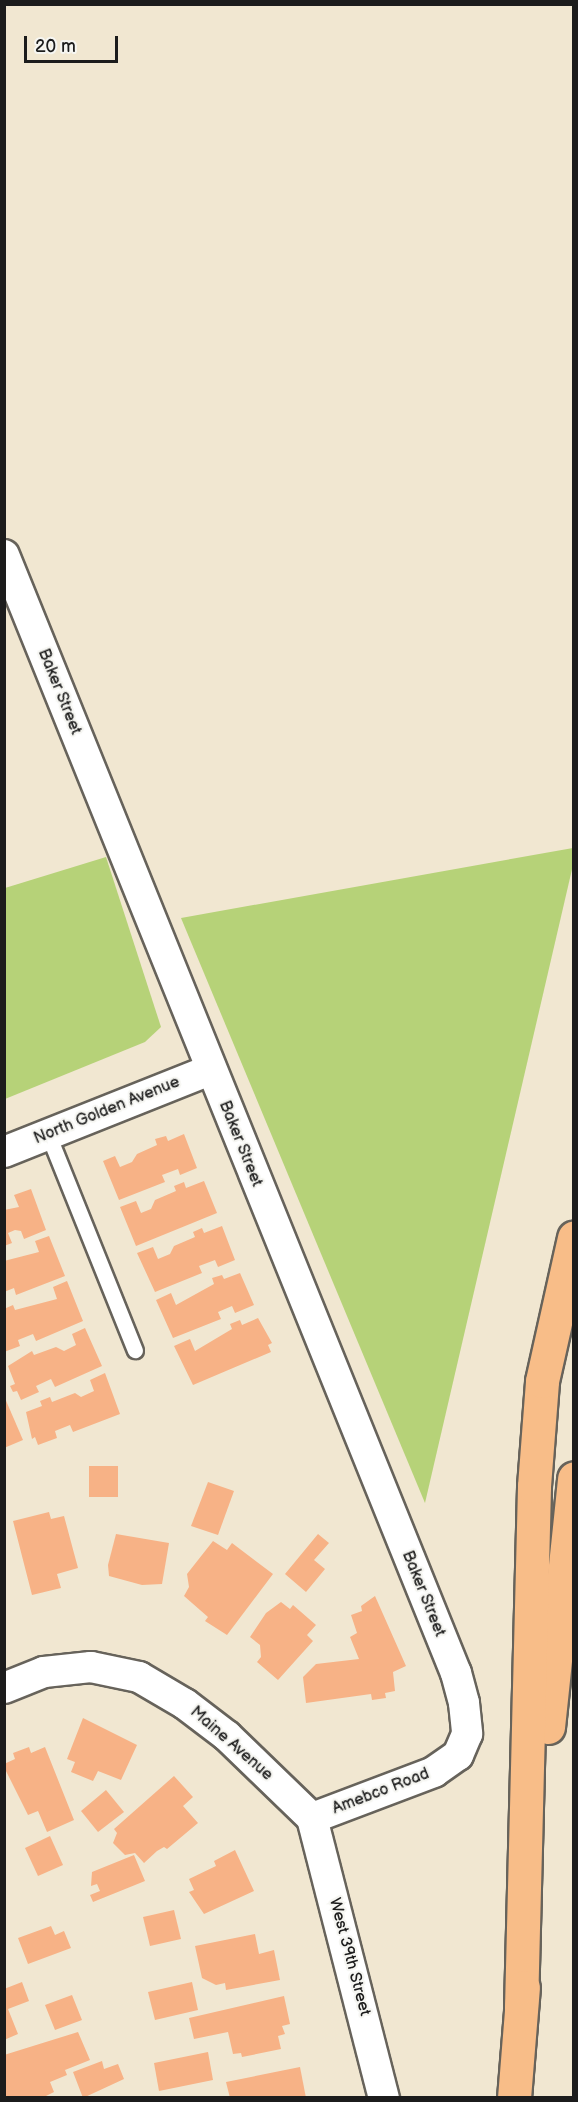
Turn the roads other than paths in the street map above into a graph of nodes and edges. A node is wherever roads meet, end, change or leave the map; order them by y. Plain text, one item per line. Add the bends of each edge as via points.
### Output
1 (4, 555) edge
2 (210, 1070) junction
3 (48, 1134) junction
4 (4, 1152) edge
5 (573, 1238) edge
6 (135, 1350) dead end
7 (573, 1478) edge
8 (4, 1688) edge
9 (467, 1734) joint
10 (312, 1818) junction
11 (521, 2008) junction
12 (384, 2097) edge
13 (514, 2097) edge

1 - 2 street, Baker Street
2 - 3 street, North Golden Avenue
2 - 9 street, Baker Street via 456,1673
3 - 4 street, North Golden Avenue
3 - 6 lane
5 - 11 highway via 542,1381 534,1486
7 - 11 highway
8 - 10 street, Maine Avenue via 44,1672 91,1667 139,1677 185,1704 227,1736
9 - 10 street, Amebco Road via 458,1755 434,1772
10 - 12 street, West 39th Street
11 - 13 highway

